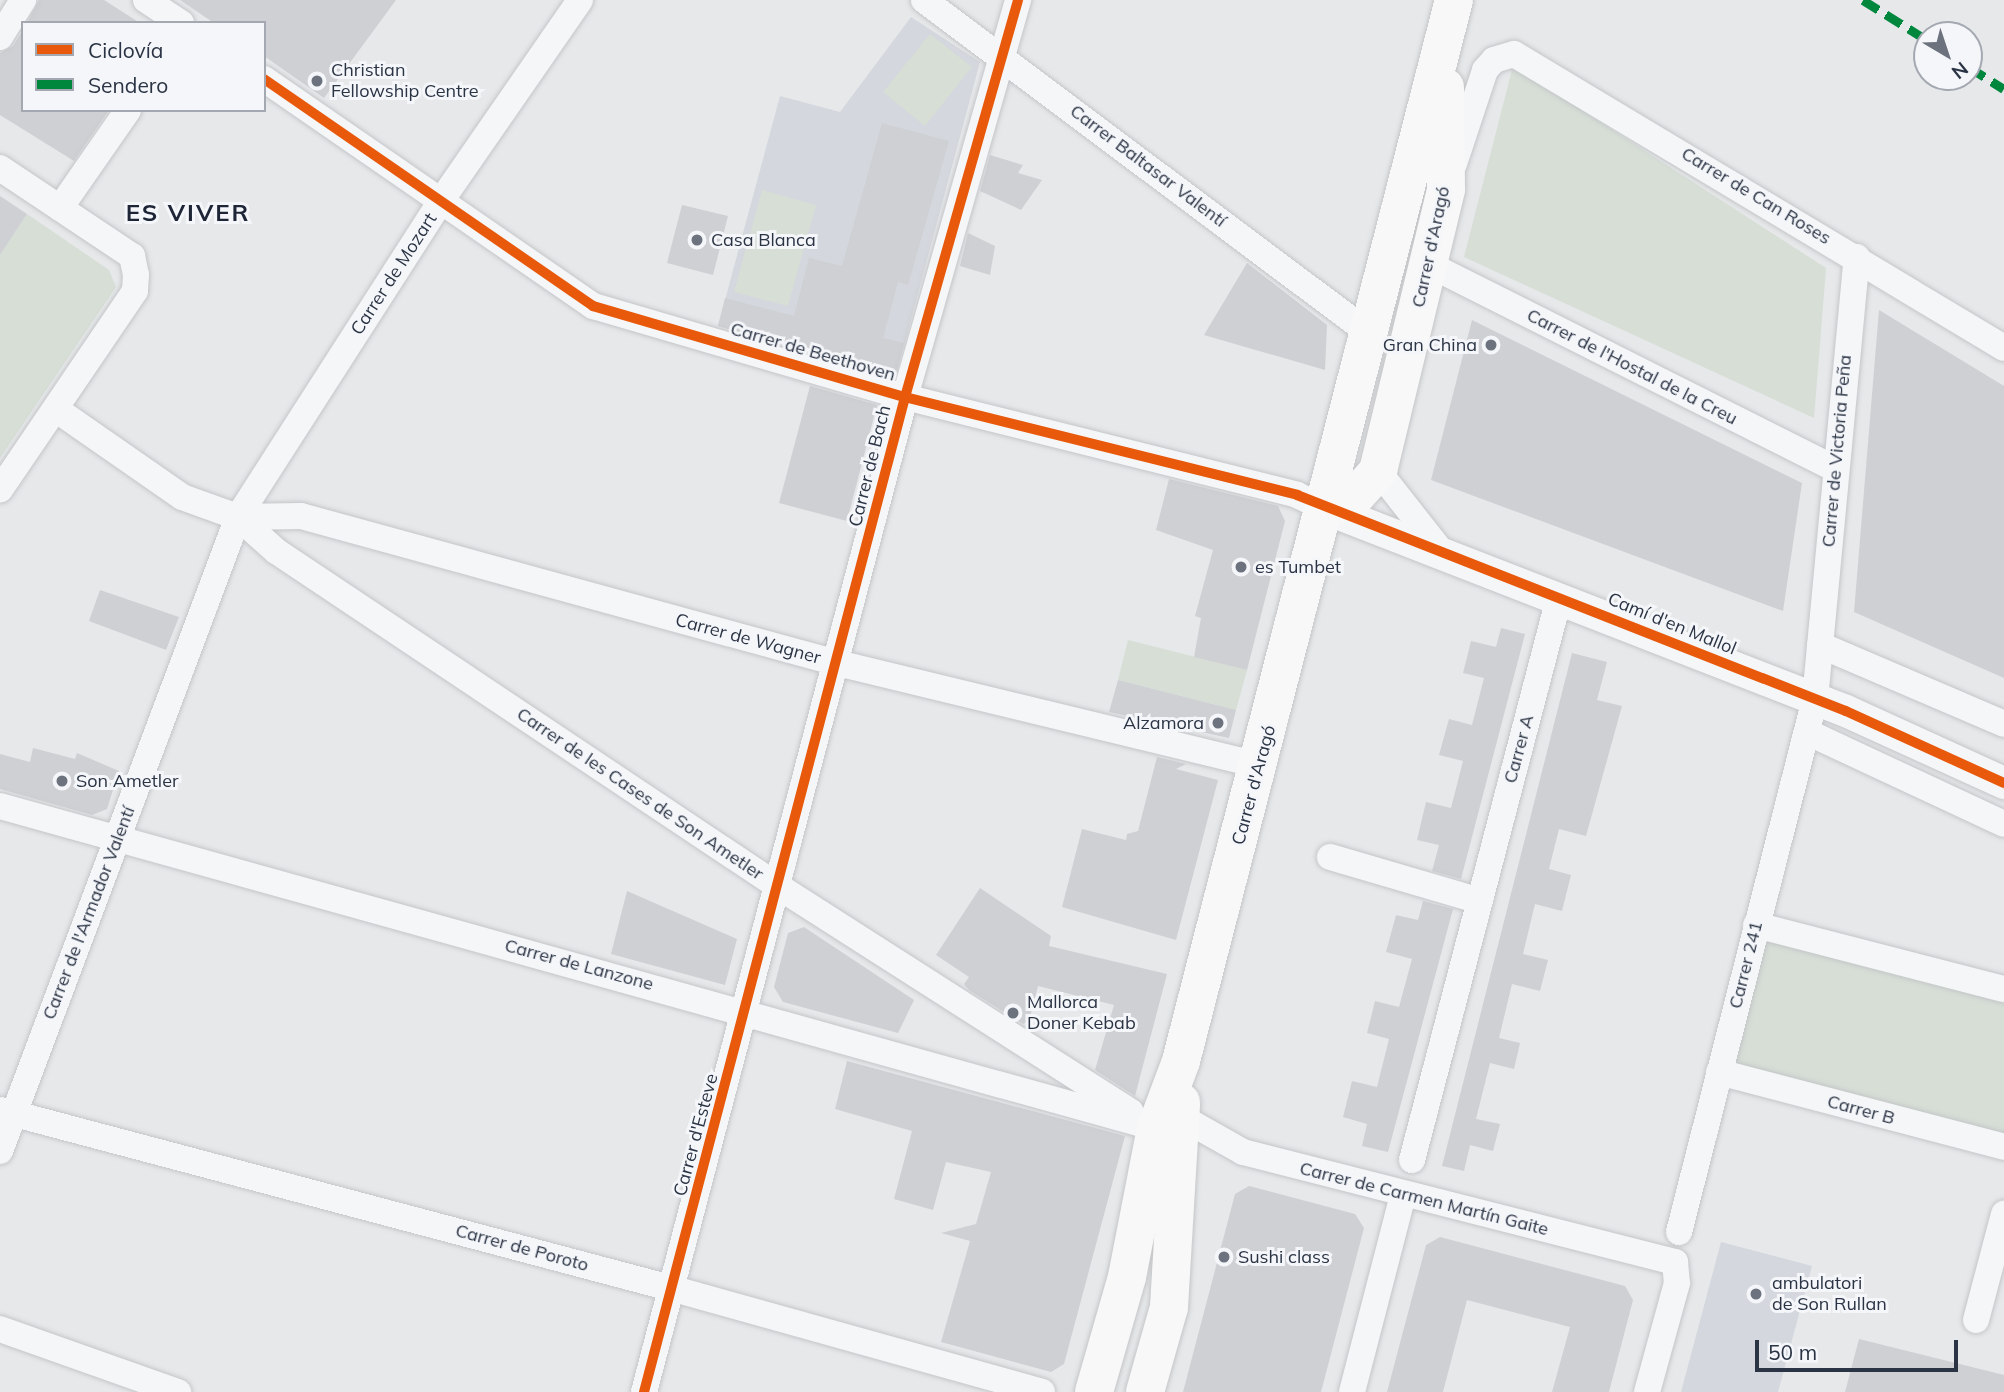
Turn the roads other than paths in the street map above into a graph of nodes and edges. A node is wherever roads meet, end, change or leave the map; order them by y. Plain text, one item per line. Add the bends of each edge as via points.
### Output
1 (23, 0) edge
2 (146, 0) edge
3 (580, 0) edge
4 (924, 0) edge
5 (1018, 0) edge
6 (1449, 16) edge
7 (178, 21) edge
8 (0, 37) edge
9 (1000, 56) junction
10 (266, 80) edge
11 (127, 112) edge
12 (0, 168) edge
13 (1446, 189) junction
14 (441, 201) junction
15 (60, 208) junction
16 (1857, 257) junction
17 (1430, 265) junction
18 (1369, 333) junction
19 (2004, 348) edge
20 (905, 397) junction
21 (57, 410) junction
22 (1834, 468) junction
23 (1378, 471) junction
24 (0, 490) edge
25 (1324, 508) junction
26 (238, 517) junction
27 (1444, 555) junction
28 (1559, 598) junction
29 (1820, 645) junction
30 (837, 663) junction
31 (1815, 699) junction
32 (2004, 724) edge
33 (1807, 732) junction
34 (1259, 765) junction
35 (2004, 783) edge
36 (0, 806) edge
37 (2004, 824) edge
38 (118, 839) junction
39 (1330, 857) dead end
40 (776, 885) junction
41 (1480, 901) junction
42 (1756, 925) junction
43 (2004, 989) edge
44 (746, 1011) junction
45 (1719, 1072) junction
46 (6, 1112) edge
47 (1168, 1123) junction
48 (2004, 1147) edge
49 (0, 1151) edge
50 (1412, 1160) dead end
51 (1403, 1195) junction
52 (2004, 1214) edge
53 (1679, 1232) dead end
54 (674, 1289) junction
55 (1976, 1320) dead end
56 (0, 1329) edge
57 (178, 1392) edge
58 (644, 1392) edge
59 (1042, 1392) edge
60 (1094, 1392) edge
61 (1144, 1392) edge
62 (1352, 1392) edge
63 (1647, 1392) edge

1 - 8 street
2 - 7 street
3 - 14 street, Carrer de Mozart
4 - 9 street, Carrer Baltasar Valentí
5 - 9 street, Carrer de Bach
6 - 13 main road, Carrer d'Aragó
6 - 18 main road, Carrer d'Aragó
9 - 18 street, Carrer Baltasar Valentí
9 - 20 street, Carrer de Bach
10 - 14 street, Carrer de Beethoven
11 - 15 street
12 - 15 street
13 - 16 street, Carrer de Can Roses via 1485,70 1504,55 1527,59
13 - 17 main road, Carrer d'Aragó
14 - 20 street, Carrer de Beethoven via 593,306
14 - 26 street, Carrer de Mozart
15 - 21 street via 132,256 136,275 135,291
16 - 19 street, Carrer de Can Roses
16 - 22 street, Carrer de Victoria Peña
17 - 22 street, Carrer de l'Hostal de la Creu
17 - 23 main road, Carrer d'Aragó
18 - 25 main road, Carrer d'Aragó
20 - 25 street, Carrer de Beethoven via 1297,495
20 - 30 street, Carrer de Bach
21 - 24 street
21 - 26 street via 182,497
22 - 29 street, Carrer de Victoria Peña
23 - 25 main road, Carrer d'Aragó via 1353,499
23 - 27 street
25 - 27 street, Camí d'en Mallol
25 - 34 main road, Carrer d'Aragó
26 - 30 street, Carrer de Wagner via 301,516
26 - 38 street, Carrer de l'Armador Valentí
26 - 40 street, Carrer de les Cases de Son Ametler via 276,551
27 - 28 street, Camí d'en Mallol
28 - 31 street, Camí d'en Mallol
28 - 41 street, Carrer A
29 - 31 street, Carrer de Victoria Peña
29 - 32 street
30 - 34 street, Carrer de Wagner
30 - 40 street, Carrer de Bach
31 - 33 street, Carrer 241
31 - 35 street, Camí d'en Mallol
33 - 37 street
33 - 42 street, Carrer 241
34 - 47 main road, Carrer d'Aragó
36 - 38 street, Carrer de Lanzone
38 - 44 street, Carrer de Lanzone
38 - 46 street, Carrer de l'Armador Valentí
39 - 41 street
40 - 44 street, Carrer d'Esteve
40 - 47 street, Carrer de les Cases de Son Ametler
41 - 50 street, Carrer A
42 - 43 street
42 - 45 street, Carrer 241
44 - 47 street, Carrer de Lanzone
44 - 54 street, Carrer d'Esteve
45 - 48 street, Carrer B
45 - 53 street, Carrer 241
46 - 49 street, Carrer de l'Armador Valentí
46 - 54 street, Carrer de Poroto
47 - 51 street, Carrer de Carmen Martín Gaite via 1243,1152
47 - 60 main road, Carrer d'Aragó
47 - 61 main road via 1177,1169 1169,1307
51 - 62 street
51 - 63 street, Carrer de Carmen Martín Gaite via 1675,1262 1677,1283
52 - 55 street
54 - 58 street, Carrer d'Esteve
54 - 59 street, Carrer de Poroto
56 - 57 street

